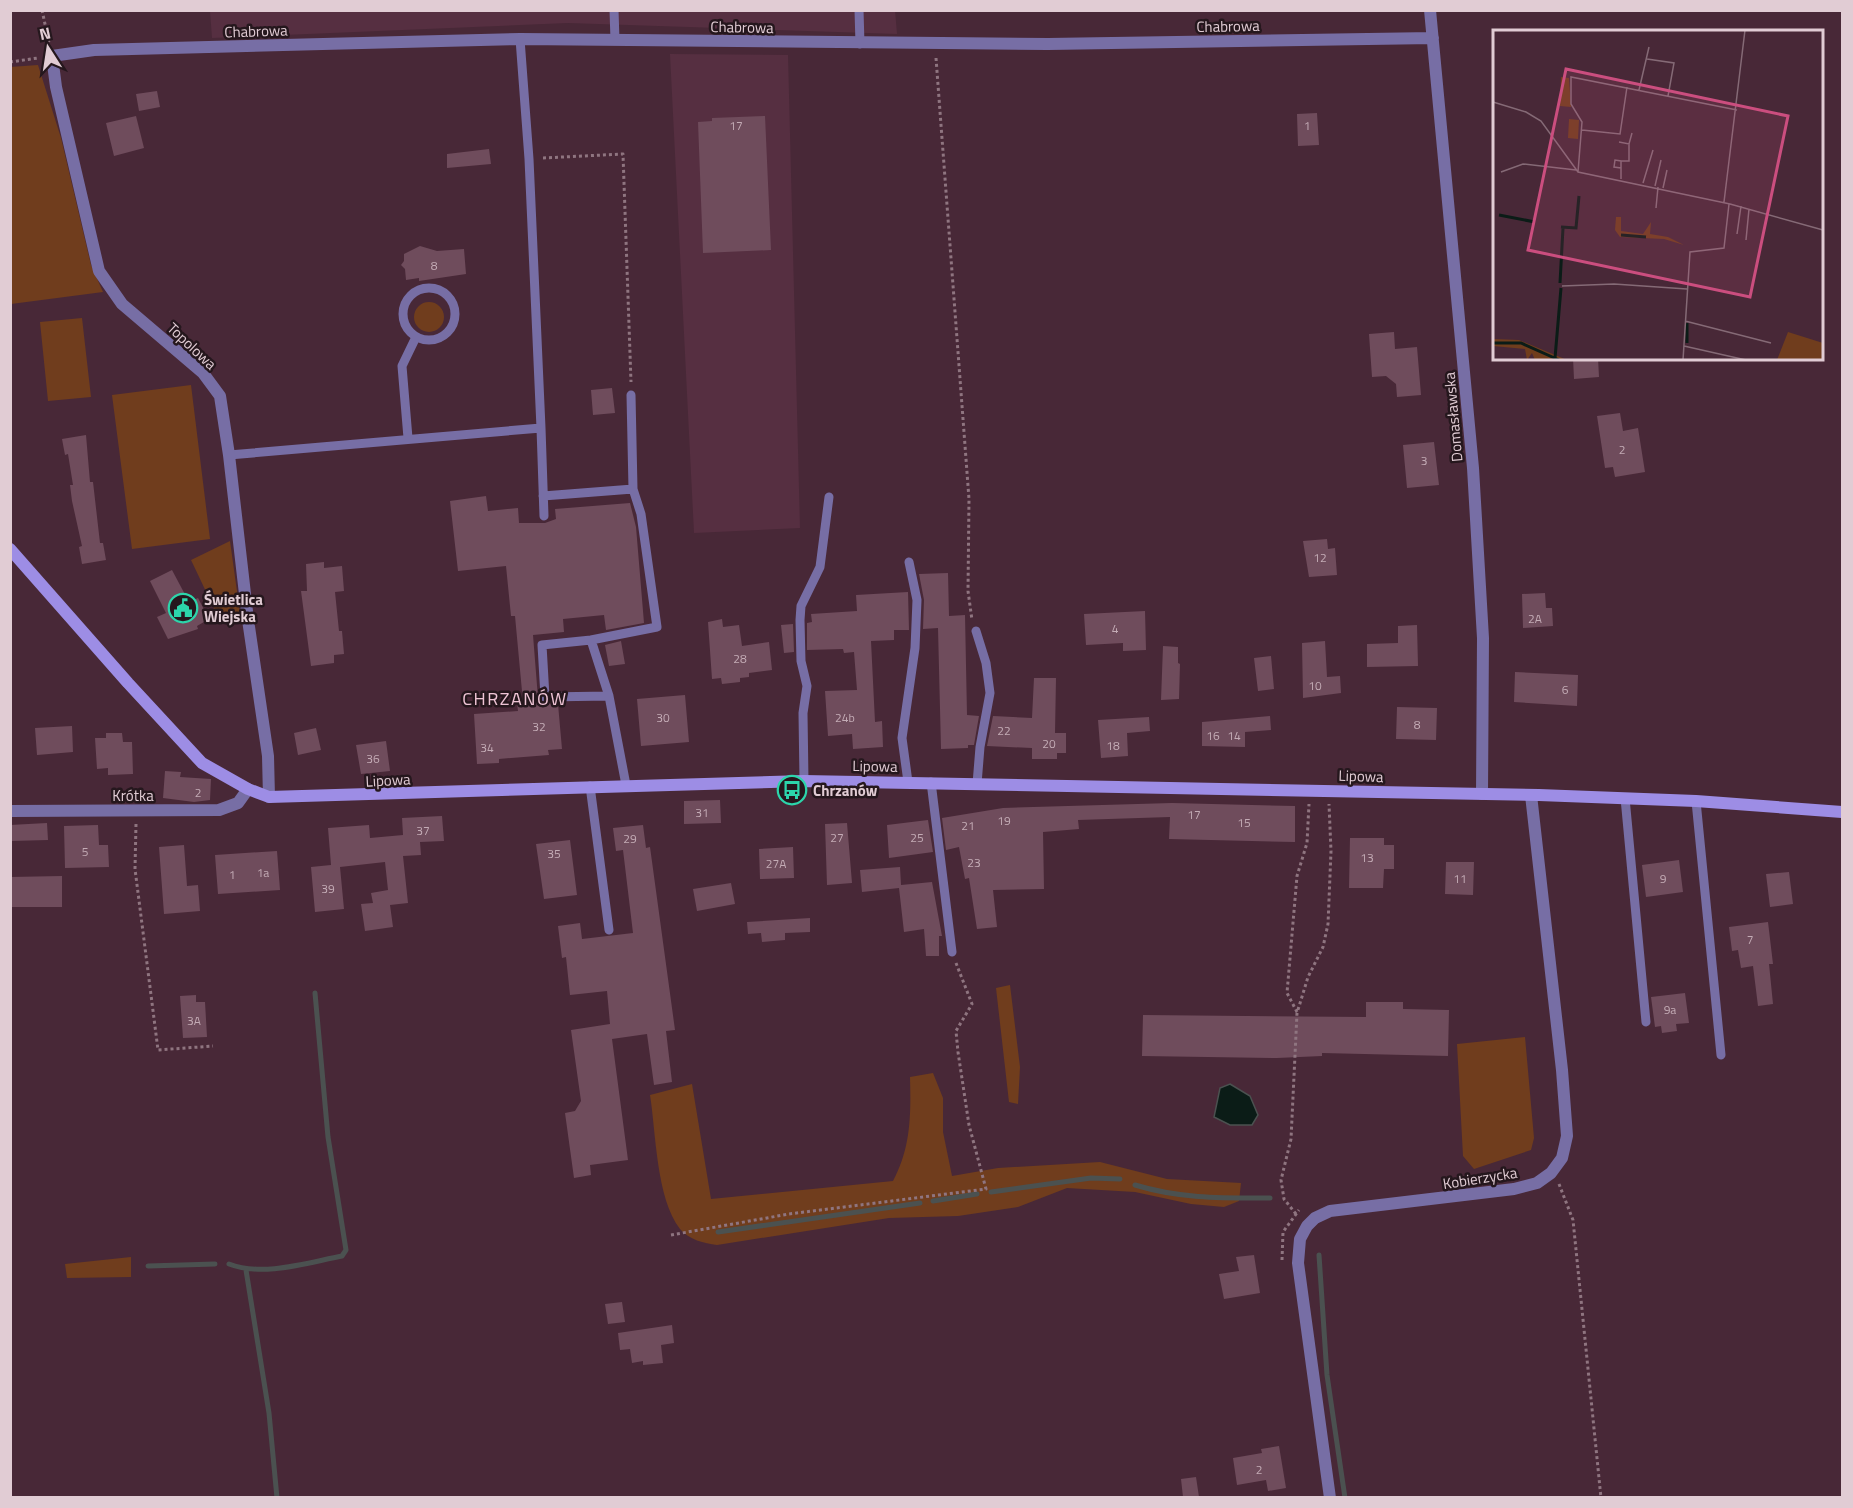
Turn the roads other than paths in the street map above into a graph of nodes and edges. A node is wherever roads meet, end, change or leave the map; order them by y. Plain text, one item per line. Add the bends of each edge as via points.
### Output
1 (614, 10) edge
2 (859, 10) edge
3 (1430, 10) edge
4 (520, 39) junction
5 (1433, 39) junction
6 (615, 40) junction
7 (860, 44) junction
8 (52, 56) joint
9 (416, 337) junction
10 (631, 395) road end
11 (541, 428) junction
12 (408, 438) junction
13 (229, 455) junction
14 (633, 489) junction
15 (543, 495) junction
16 (829, 497) dead end
17 (544, 516) dead end
18 (10, 549) edge
19 (909, 562) dead end
20 (976, 631) road end
21 (591, 640) junction
22 (609, 696) junction
23 (804, 781) junction
24 (908, 782) junction
25 (931, 782) junction
26 (977, 784) junction
27 (626, 785) junction
28 (590, 786) junction
29 (248, 789) junction
30 (1482, 794) junction
31 (1531, 795) junction
32 (269, 797) junction
33 (1625, 798) junction
34 (1696, 801) junction
35 (10, 811) edge
36 (1842, 812) edge
37 (609, 930) dead end
38 (952, 952) road end
39 (1646, 1022) dead end
40 (1721, 1055) dead end
41 (1330, 1497) edge

1 - 6 lane
2 - 7 lane
3 - 5 street, Domasławska
4 - 6 street, Chabrowa
4 - 8 street, Chabrowa via 94,50
4 - 11 lane
5 - 7 street, Chabrowa
5 - 30 street, Domasławska via 1473,468 1483,638
6 - 7 street, Chabrowa
8 - 13 street, Topolowa via 99,271 122,304 203,373 220,396
9 - 9 lane via 440,338 452,327 453,303 442,291 418,290 406,301 405,325
9 - 12 lane via 402,366
10 - 14 lane
11 - 12 lane
11 - 15 lane
12 - 13 lane
13 - 32 street, Topolowa via 268,756
14 - 15 lane
14 - 21 lane via 641,514 657,627
15 - 17 lane
16 - 23 lane via 820,567 801,606 801,661 807,686 803,713
18 - 29 street, Lipowa via 202,763
19 - 24 lane via 917,600 903,738
20 - 26 lane via 990,693
21 - 22 lane
21 - 22 lane via 542,645 545,697
22 - 27 lane
23 - 24 street, Lipowa
23 - 27 street, Lipowa
24 - 25 street, Lipowa
25 - 26 street, Lipowa
25 - 38 lane
26 - 30 street, Lipowa
27 - 28 street, Lipowa
28 - 32 street, Lipowa
28 - 37 lane
29 - 32 street, Lipowa
29 - 35 street, Krótka via 238,802 219,810
30 - 31 street, Lipowa
31 - 33 street, Lipowa
31 - 41 street, Kobierzycka via 1567,1136 1563,1158 1537,1183 1514,1189 1330,1211 1310,1222 1300,1239 1298,1263
33 - 34 street, Lipowa
33 - 39 lane
34 - 36 street, Lipowa
34 - 40 lane

